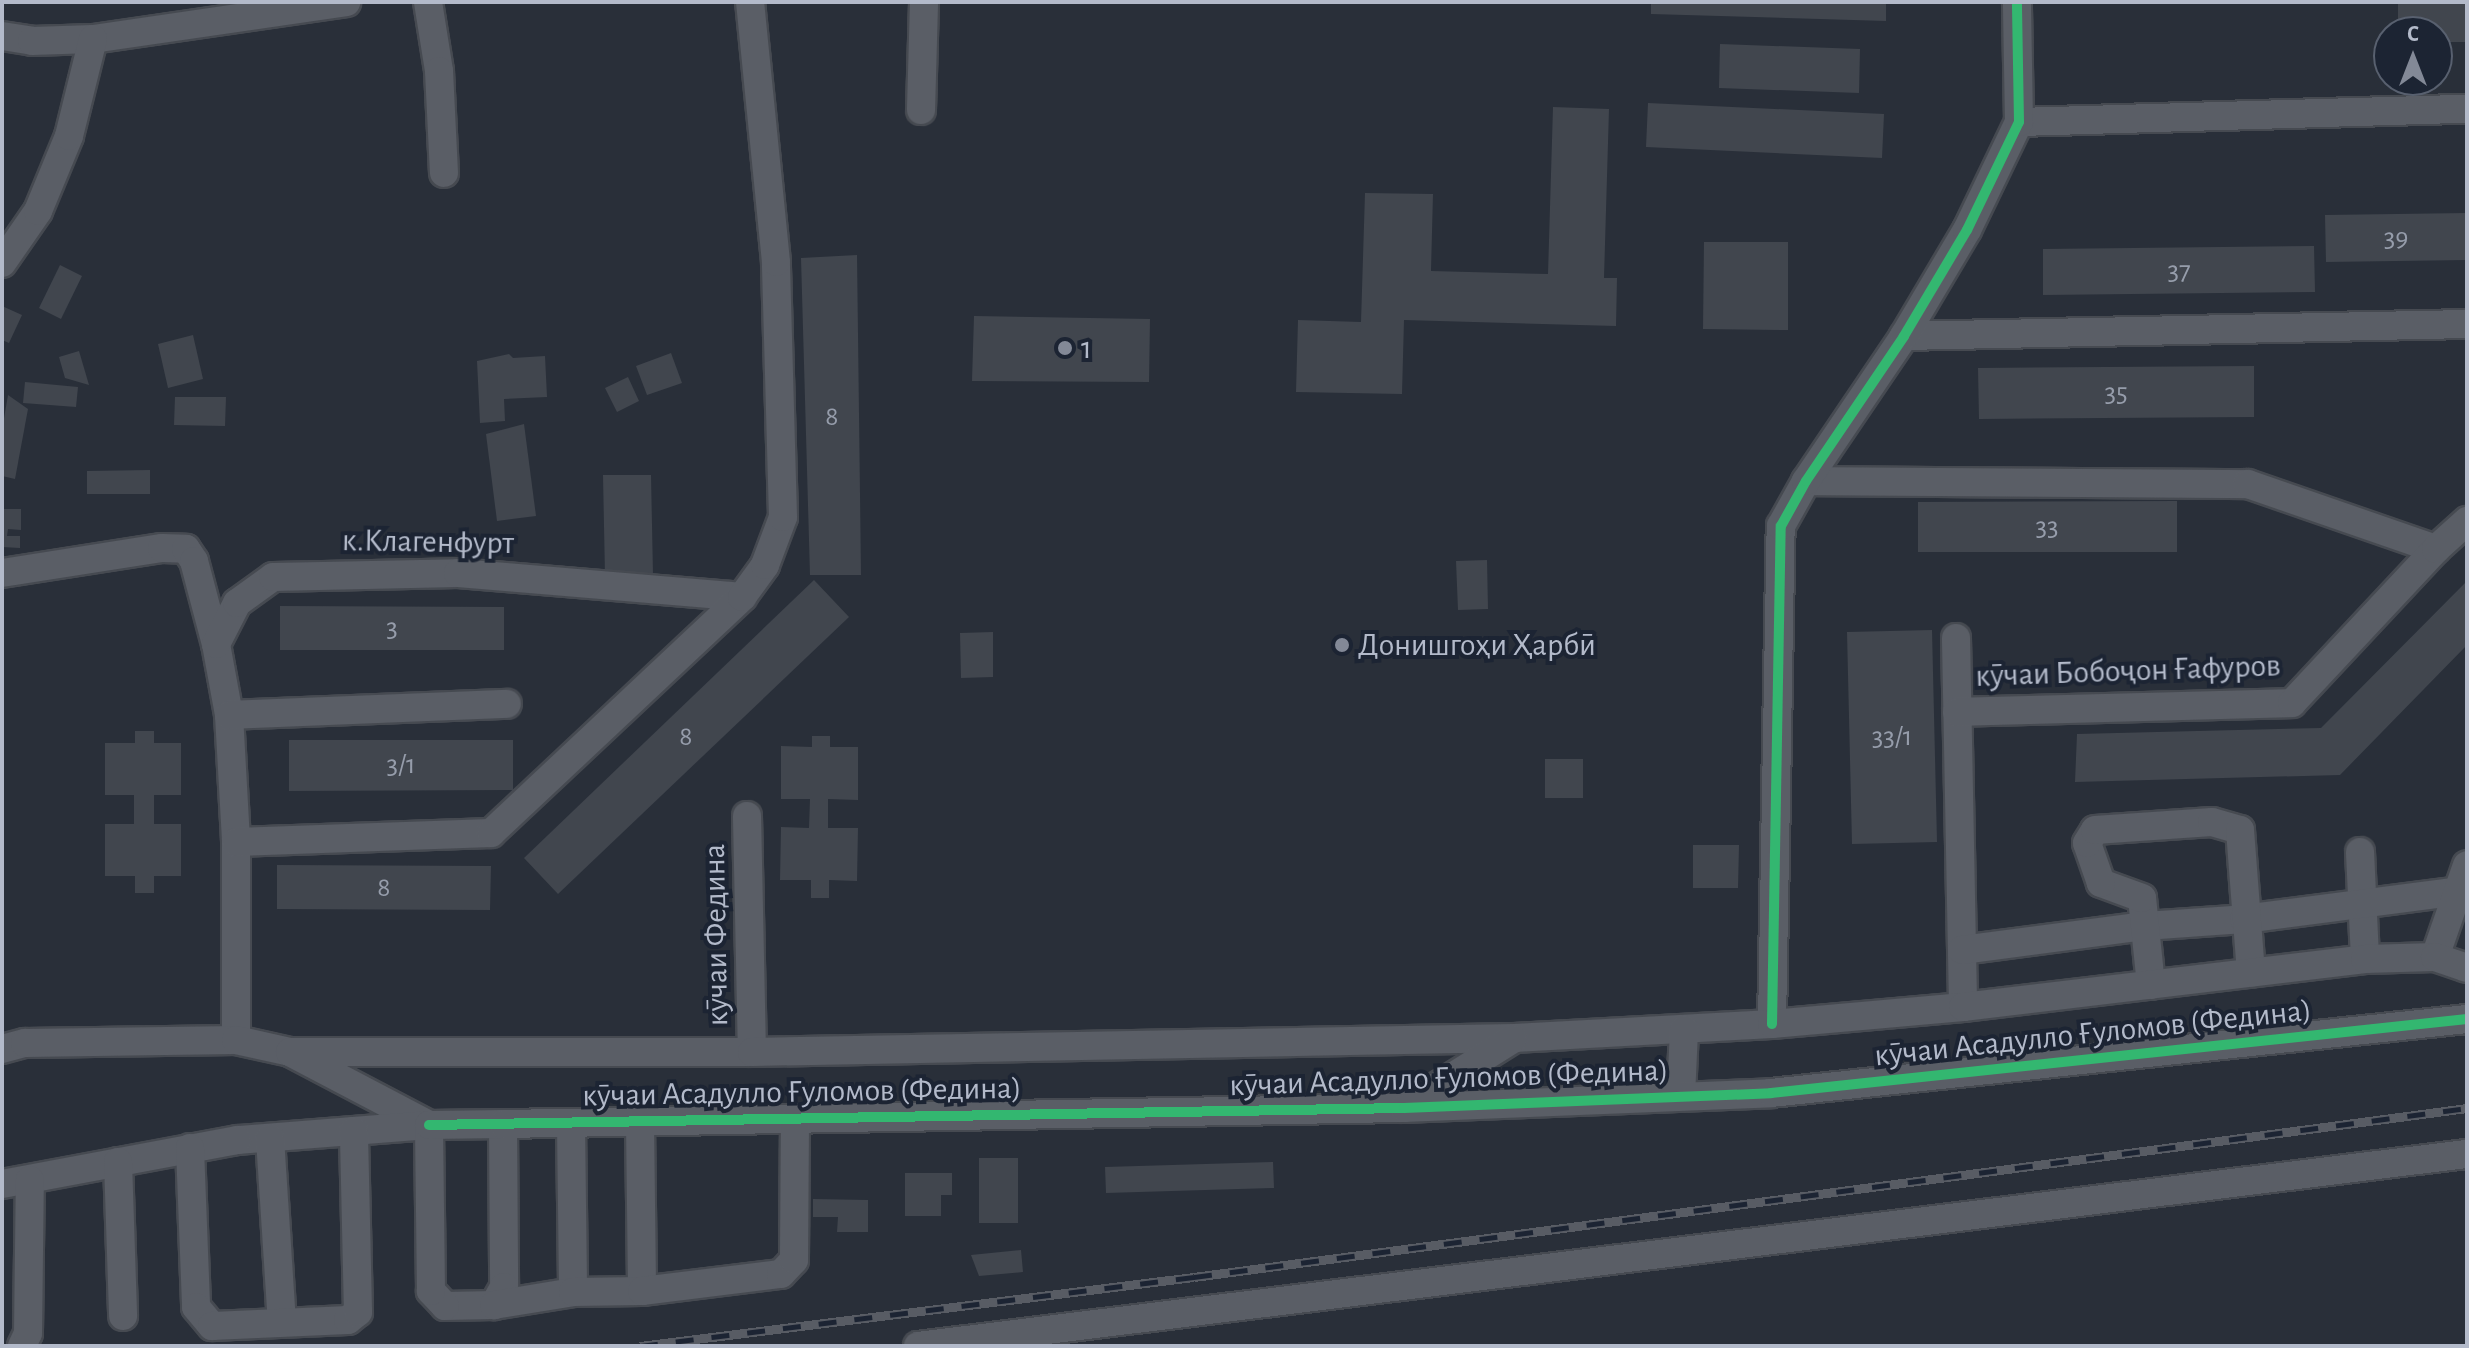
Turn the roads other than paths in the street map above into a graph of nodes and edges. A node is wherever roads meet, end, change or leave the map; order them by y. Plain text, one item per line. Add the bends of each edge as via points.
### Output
1 (346, 2) edge
2 (428, 2) edge
3 (750, 2) edge
4 (924, 2) edge
5 (2017, 2) edge
6 (2, 36) edge
7 (93, 39) junction
8 (2467, 109) edge
9 (921, 110) dead end
10 (2019, 122) junction
11 (444, 173) dead end
12 (2, 263) edge
13 (2467, 324) edge
14 (1904, 336) junction
15 (1806, 481) junction
16 (2467, 521) edge
17 (2436, 549) junction
18 (2, 573) edge
19 (742, 597) junction
20 (1956, 638) dead end
21 (216, 644) junction
22 (507, 704) dead end
23 (1957, 712) junction
24 (229, 715) junction
25 (747, 816) dead end
26 (236, 842) junction
27 (2360, 852) dead end
28 (2463, 878) edge
29 (2363, 905) junction
30 (2244, 919) junction
31 (2145, 926) junction
32 (1962, 950) junction
33 (2435, 957) junction
34 (2365, 959) junction
35 (2467, 968) edge
36 (2251, 973) junction
37 (2151, 985) junction
38 (1963, 1007) junction
39 (2467, 1019) edge
40 (1772, 1024) junction
41 (1684, 1029) junction
42 (1514, 1038) junction
43 (236, 1040) junction
44 (2, 1049) edge
45 (290, 1052) junction
46 (752, 1052) junction
47 (1681, 1096) junction
48 (1404, 1108) junction
49 (795, 1119) junction
50 (640, 1122) junction
51 (571, 1123) junction
52 (503, 1124) junction
53 (429, 1125) junction
54 (354, 1131) junction
55 (270, 1138) junction
56 (190, 1148) junction
57 (2467, 1154) edge
58 (118, 1162) junction
59 (16, 1182) edge
60 (642, 1291) junction
61 (573, 1292) junction
62 (494, 1305) junction
63 (123, 1316) dead end
64 (282, 1322) junction
65 (22, 1346) edge
66 (918, 1346) edge

1 - 7 street
2 - 11 street via 439,71
3 - 19 street via 776,262 783,517 765,565
4 - 9 street
5 - 10 street
6 - 7 street via 32,41
7 - 12 street via 69,136 38,211
8 - 10 street
10 - 14 street via 1967,230
13 - 14 street
14 - 15 street
15 - 17 street via 2248,484
15 - 40 street via 1781,526
16 - 17 street, кӯчаи Бобоҷон Ғафуров
17 - 23 street, кӯчаи Бобоҷон Ғафуров via 2292,703
18 - 21 street via 162,548 186,549 194,561
19 - 21 street, к.Клагенфурт via 458,573 273,577 237,603
19 - 26 street via 491,833
20 - 23 street
21 - 24 street
22 - 24 street
23 - 32 street
24 - 26 street
25 - 46 street, кӯчаи Федина
26 - 43 street
27 - 29 street
28 - 29 street
28 - 33 street
29 - 30 street
29 - 34 street
30 - 31 street
30 - 31 street via 2240,830 2212,822 2095,830 2087,843 2101,883 2142,898
30 - 36 street
31 - 32 street
31 - 37 street
32 - 38 street
33 - 34 street
33 - 35 street
34 - 36 street
36 - 37 street
37 - 38 street
38 - 40 street
39 - 47 street, кӯчаи Асадулло Ғуломов (Федина) via 1771,1093
40 - 41 street
41 - 42 street
41 - 47 street
42 - 46 street
42 - 48 street
43 - 44 street, кӯчаи Асадулло Ғуломов (Федина) via 25,1043
43 - 45 street, кӯчаи Асадулло Ғуломов (Федина)
45 - 46 street
45 - 53 street, кӯчаи Асадулло Ғуломов (Федина)
47 - 48 street, кӯчаи Асадулло Ғуломов (Федина)
48 - 49 street, кӯчаи Асадулло Ғуломов (Федина)
49 - 50 street, кӯчаи Асадулло Ғуломов (Федина)
49 - 60 street via 794,1260 781,1274
50 - 51 street, кӯчаи Асадулло Ғуломов (Федина)
50 - 60 street
51 - 52 street, кӯчаи Асадулло Ғуломов (Федина)
51 - 61 street
52 - 53 street, кӯчаи Асадулло Ғуломов (Федина)
52 - 62 street via 504,1287
53 - 54 street, кӯчаи Асадулло Ғуломов (Федина)
53 - 62 street via 431,1291 445,1306
54 - 55 street, кӯчаи Асадулло Ғуломов (Федина)
54 - 64 street via 358,1312 348,1320
55 - 56 street, кӯчаи Асадулло Ғуломов (Федина)
55 - 64 street
56 - 58 street, кӯчаи Асадулло Ғуломов (Федина)
56 - 64 street via 196,1307 212,1326
57 - 66 street
58 - 59 street, кӯчаи Асадулло Ғуломов (Федина)
58 - 63 street
59 - 65 street via 28,1333
60 - 61 street
61 - 62 street

